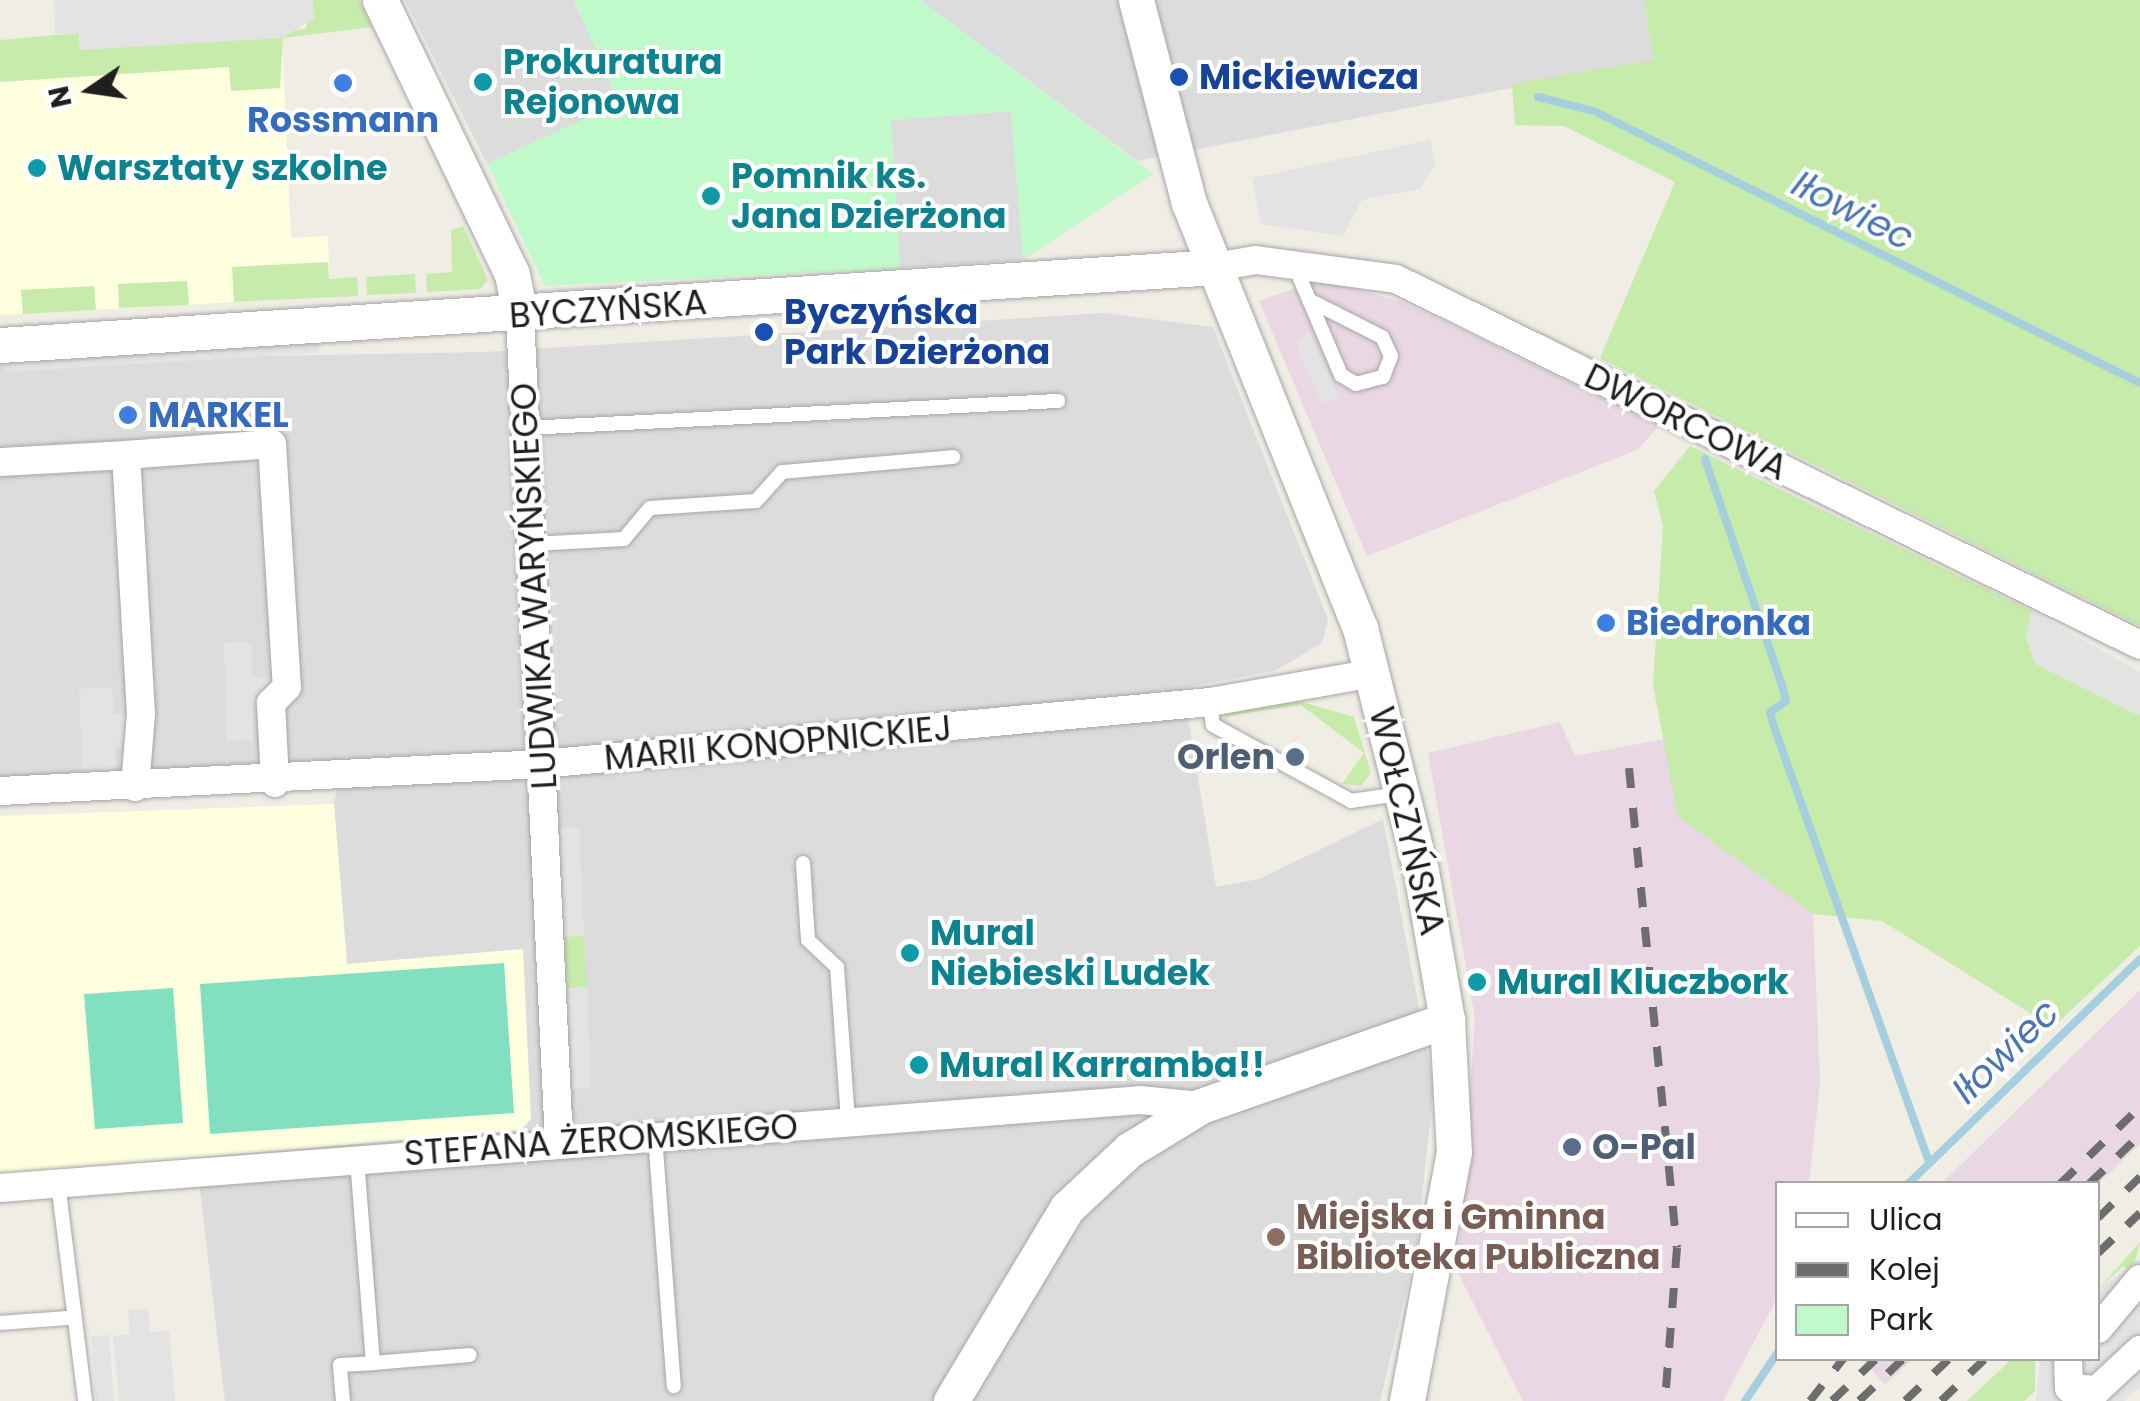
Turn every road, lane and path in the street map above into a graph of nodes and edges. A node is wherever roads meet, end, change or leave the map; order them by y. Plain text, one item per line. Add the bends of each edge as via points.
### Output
1 (380, 0) edge
2 (1136, 0) edge
3 (1300, 265) junction
4 (1215, 267) junction
5 (1309, 300) junction
6 (520, 315) junction
7 (0, 345) edge
8 (1058, 401) dead end
9 (526, 428) junction
10 (126, 454) junction
11 (953, 457) dead end
12 (0, 462) edge
13 (533, 544) junction
14 (2140, 646) edge
15 (1374, 673) junction
16 (1210, 702) junction
17 (542, 764) junction
18 (275, 783) junction
19 (136, 787) junction
20 (0, 791) edge
21 (1403, 793) junction
22 (803, 863) dead end
23 (1447, 1020) junction
24 (1202, 1106) junction
25 (848, 1122) junction
26 (655, 1136) junction
27 (559, 1143) junction
28 (358, 1159) junction
29 (58, 1184) junction
30 (0, 1188) edge
31 (2140, 1279) edge
32 (68, 1318) junction
33 (0, 1324) edge
34 (2100, 1327) edge
35 (2140, 1350) edge
36 (470, 1356) dead end
37 (2068, 1361) edge
38 (374, 1362) junction
39 (674, 1386) dead end
40 (2062, 1394) edge
41 (85, 1401) edge
42 (343, 1401) edge
43 (950, 1401) edge
44 (1407, 1401) edge

1 - 6 street, LUDWIKA WARYŃSKIEGO via 512,274
2 - 4 street, WOŁCZYŃSKA via 1184,188
3 - 4 street, DWORCOWA
3 - 5 lane
3 - 14 street, DWORCOWA via 1396,279 1438,298
4 - 6 street, BYCZYŃSKA
4 - 15 street, WOŁCZYŃSKA
5 - 5 lane via 1341,375 1356,384 1383,377 1391,356 1382,337
6 - 7 street, BYCZYŃSKA
6 - 9 street, LUDWIKA WARYŃSKIEGO
8 - 9 lane
9 - 13 street, LUDWIKA WARYŃSKIEGO
10 - 12 street
10 - 18 street via 272,444 287,687 271,703
10 - 19 street via 141,714
11 - 13 lane via 782,472 756,500 650,508 624,539
13 - 17 street, LUDWIKA WARYŃSKIEGO
15 - 16 street, MARII KONOPNICKIEJ
15 - 21 street, WOŁCZYŃSKA
16 - 17 street, MARII KONOPNICKIEJ
16 - 21 lane via 1213,725 1351,802
17 - 18 street, MARII KONOPNICKIEJ
17 - 27 street, LUDWIKA WARYŃSKIEGO
18 - 19 street, MARII KONOPNICKIEJ
19 - 20 street, MARII KONOPNICKIEJ
21 - 23 street, WOŁCZYŃSKA
22 - 25 lane via 808,940 837,967
23 - 24 street
23 - 44 street, WOŁCZYŃSKA via 1454,1152
24 - 25 street, STEFANA ŻEROMSKIEGO via 1140,1100
24 - 43 street via 1129,1150 1067,1208
25 - 26 street, STEFANA ŻEROMSKIEGO
26 - 27 street, STEFANA ŻEROMSKIEGO
26 - 39 lane
27 - 28 street, STEFANA ŻEROMSKIEGO
28 - 29 street, STEFANA ŻEROMSKIEGO
28 - 38 lane
29 - 30 street, STEFANA ŻEROMSKIEGO
29 - 32 lane
31 - 34 street
32 - 33 lane
32 - 41 lane via 79,1329
35 - 40 street via 2098,1390
36 - 38 lane
37 - 40 street
38 - 42 lane via 340,1365

